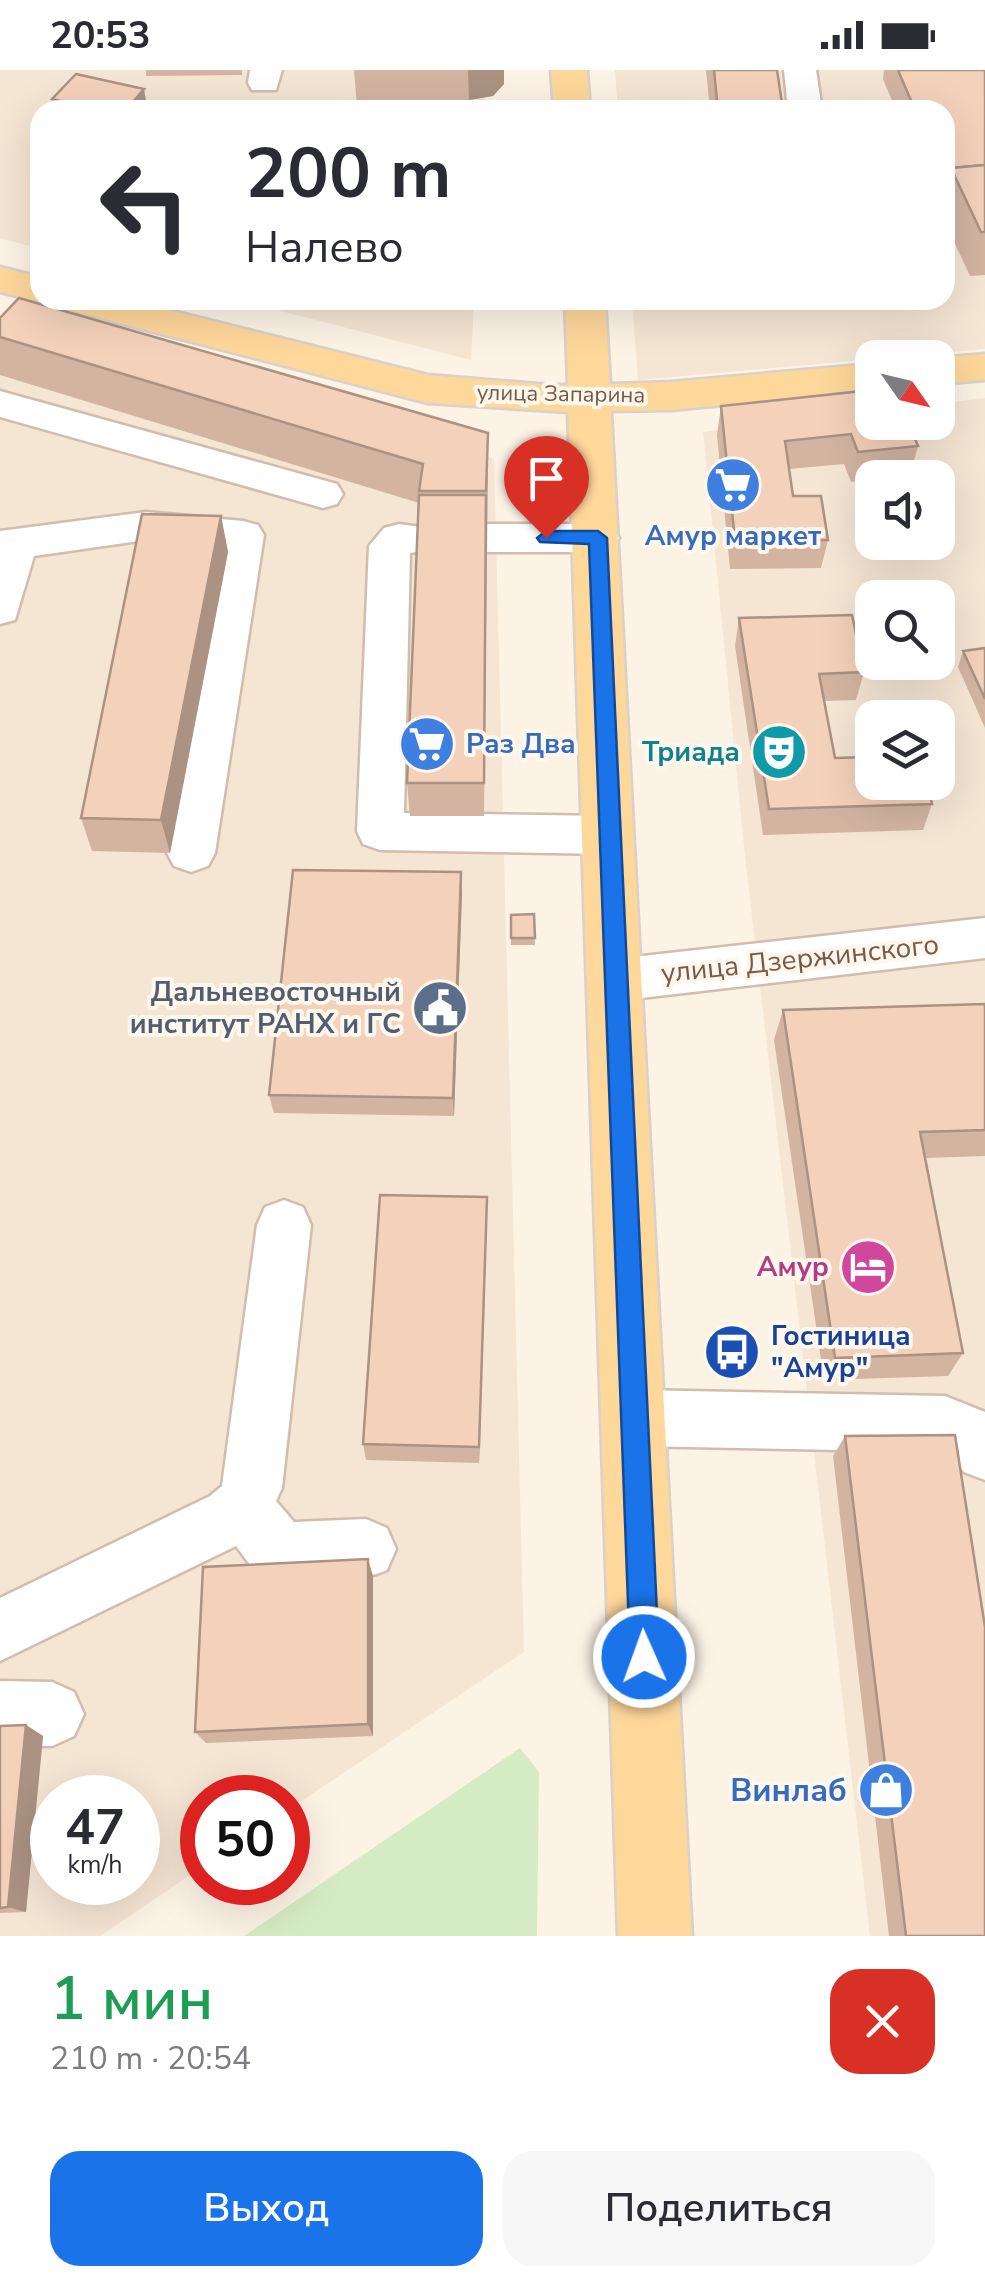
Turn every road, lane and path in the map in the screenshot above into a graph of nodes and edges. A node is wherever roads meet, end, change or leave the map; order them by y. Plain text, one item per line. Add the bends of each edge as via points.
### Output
1 (569, 70) edge
2 (800, 70) edge
3 (571, 100) edge
4 (804, 100) edge
5 (118, 310) edge
6 (586, 310) edge
7 (985, 367) edge
8 (955, 370) edge
9 (855, 379) edge
10 (592, 396) junction
11 (0, 404) edge
12 (323, 494) dead end
13 (420, 538) edge
14 (486, 538) edge
15 (598, 538) junction
16 (7, 546) edge
17 (0, 609) edge
18 (608, 835) junction
19 (190, 852) dead end
20 (985, 938) edge
21 (615, 980) junction
22 (284, 1225) dead end
23 (636, 1418) junction
24 (985, 1451) edge
25 (243, 1506) junction
26 (366, 1550) dead end
27 (0, 1630) edge
28 (655, 1936) edge

1 - 3 main road
2 - 4 street
5 - 10 main road, улица Запарина via 428,389
6 - 10 main road
7 - 8 main road
9 - 10 main road, улица Запарина via 671,396
10 - 15 main road
11 - 12 street
13 - 18 street via 399,538 390,546 380,832
14 - 15 street
15 - 18 main road
16 - 17 street
16 - 19 street via 146,526 244,535
18 - 21 main road
20 - 21 street, улица Дзержинского
21 - 23 main road
22 - 25 street via 252,1488
23 - 24 street via 945,1424 973,1436
23 - 28 main road
25 - 26 street via 280,1553
25 - 27 street via 231,1518

